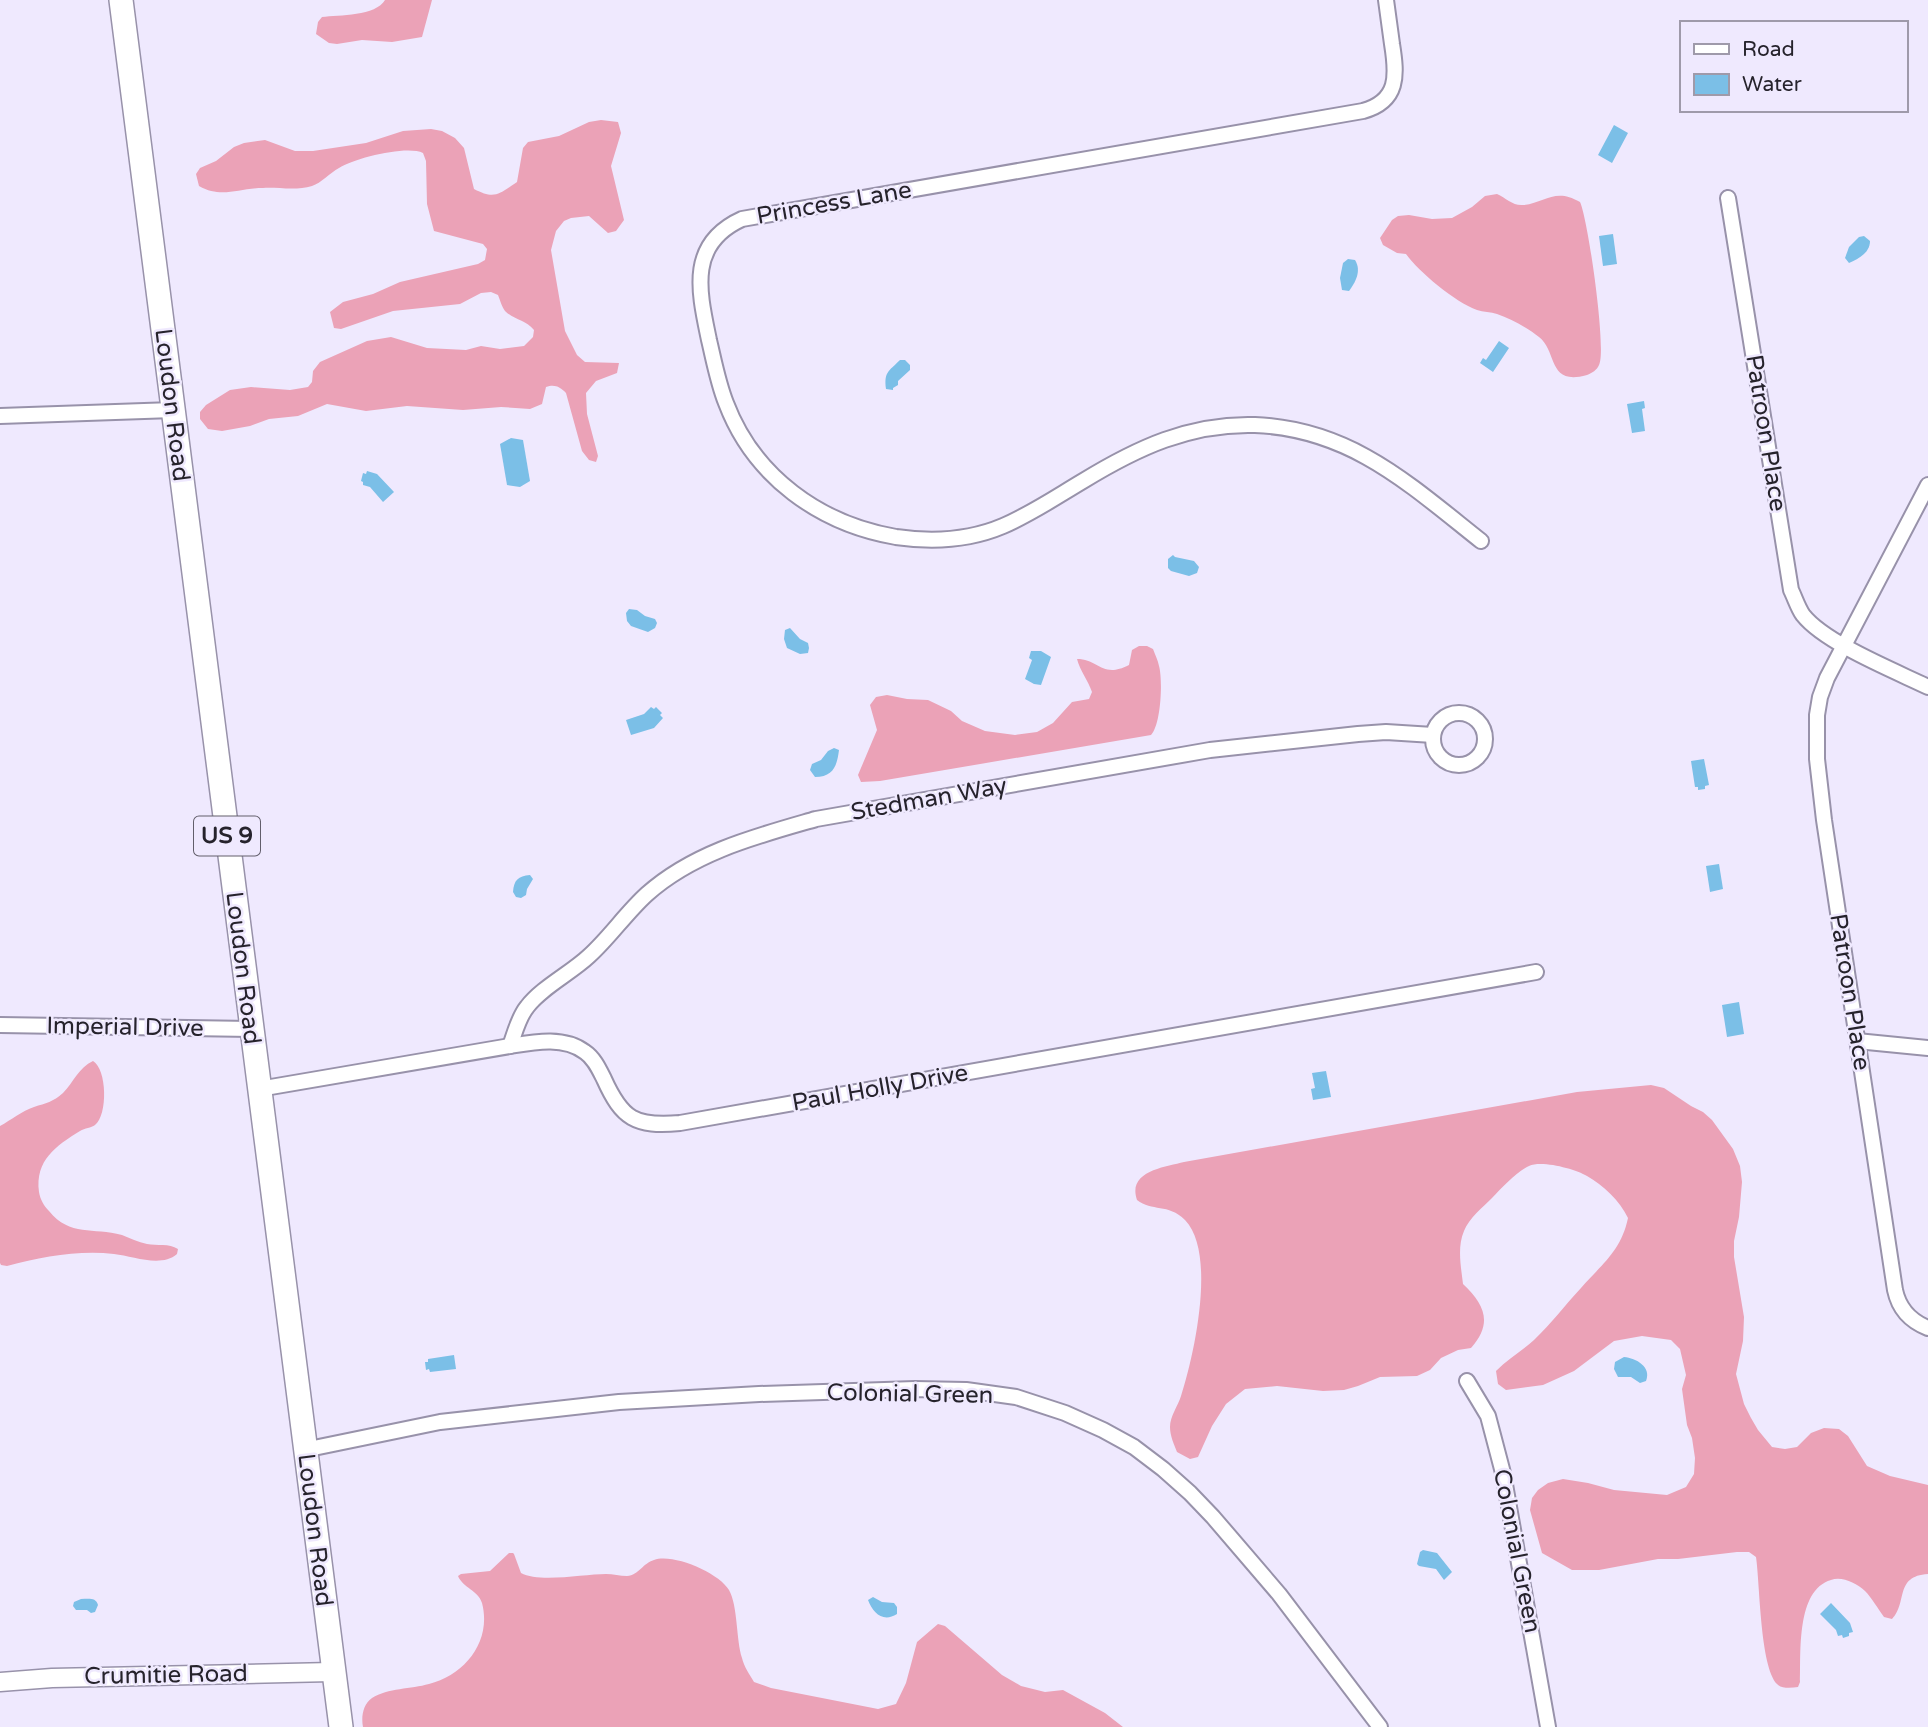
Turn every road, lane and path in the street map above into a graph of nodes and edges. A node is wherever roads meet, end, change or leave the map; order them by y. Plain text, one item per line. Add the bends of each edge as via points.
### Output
1 (121, 0) edge
2 (1386, 0) edge
3 (1728, 198) dead end
4 (173, 410) junction
5 (0, 416) edge
6 (1928, 485) edge
7 (1481, 541) dead end
8 (1845, 646) junction
9 (1928, 687) edge
10 (1433, 735) dead end
11 (1536, 972) dead end
12 (0, 1025) edge
13 (251, 1029) junction
14 (1857, 1041) junction
15 (510, 1046) junction
16 (1928, 1048) edge
17 (259, 1088) junction
18 (1928, 1328) edge
19 (1467, 1381) dead end
20 (304, 1450) junction
21 (332, 1672) junction
22 (0, 1682) edge
23 (341, 1727) edge
24 (1380, 1727) edge
25 (1548, 1727) edge

1 - 4 main road, Loudon Road / US 9
2 - 7 street, Princess Lane via 1396,72 1391,92 1376,106 743,219 723,230 704,257 699,280 704,314 726,404 753,452 806,504 863,529 932,540 984,533 1023,517 1146,446 1204,429 1254,425 1322,436 1357,452 1399,476
3 - 8 street, Patroon Place via 1791,590 1803,615
4 - 5 street
4 - 13 main road, Loudon Road / US 9
6 - 8 street
8 - 9 street, Patroon Place
8 - 14 street, Patroon Place via 1823,688 1816,737
10 - 15 street, Stedman Way via 1386,732 1210,750 816,819 754,838 696,860 647,894 591,954 532,1001
11 - 15 street, Paul Holly Drive via 665,1125 640,1121 621,1110 595,1061 578,1047 548,1042
12 - 13 street, Imperial Drive
13 - 17 main road, Loudon Road / US 9
14 - 16 street
14 - 18 street, Patroon Place via 1897,1298 1913,1321
15 - 17 street, Paul Holly Drive
17 - 20 main road, Loudon Road / US 9
19 - 25 street, Colonial Green via 1488,1416 1503,1474
20 - 21 main road, Loudon Road / US 9
20 - 24 street, Colonial Green via 440,1422 638,1401 915,1389 1016,1397 1103,1430 1134,1447 1181,1485 1279,1594
21 - 22 street, Crumitie Road
21 - 23 main road, Loudon Road / US 9

